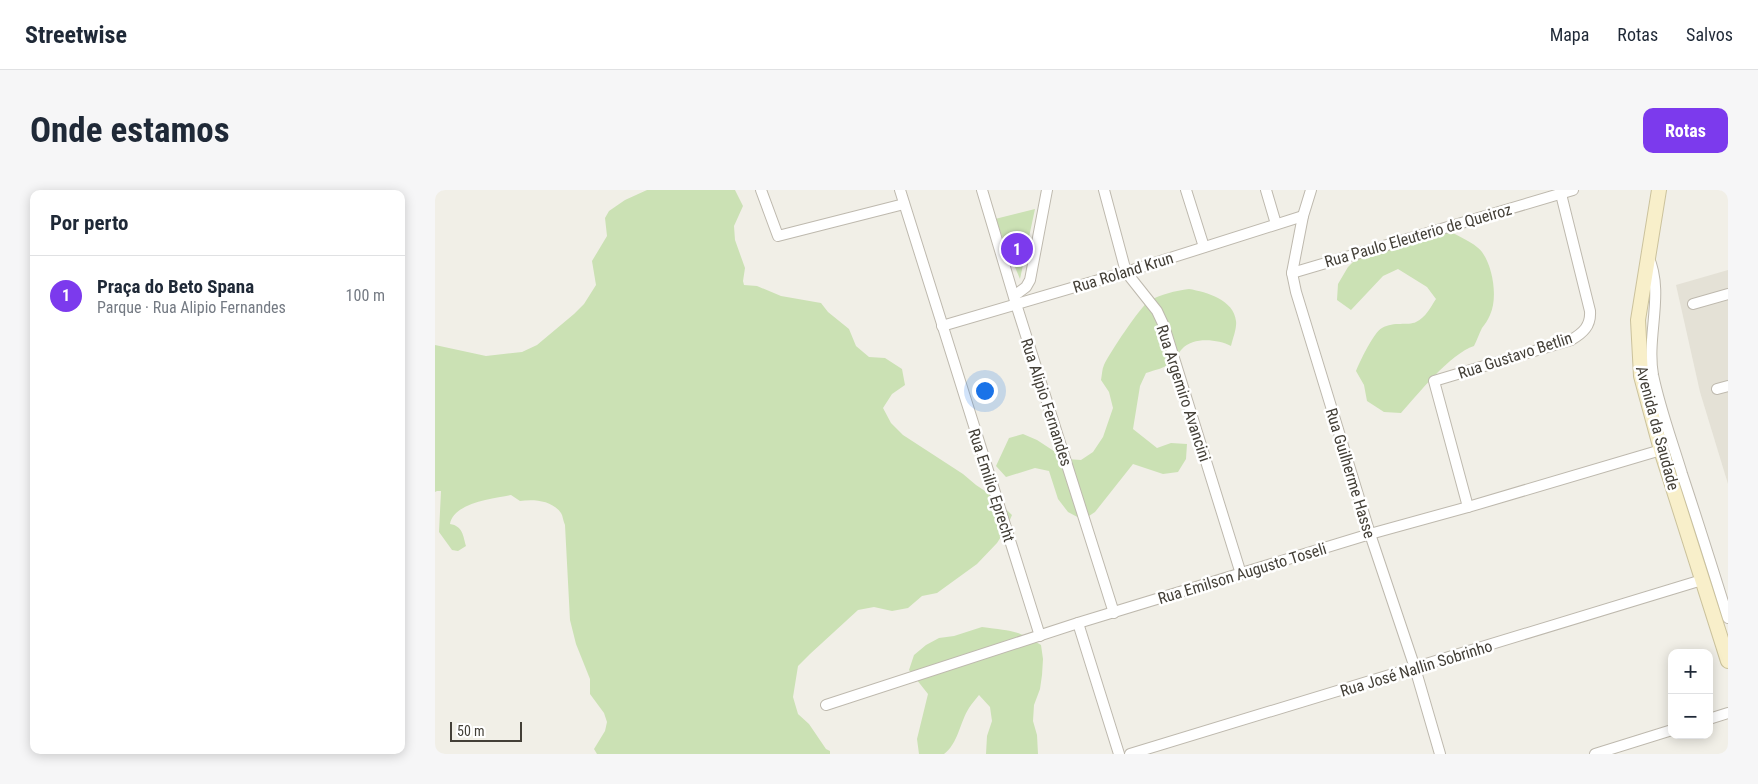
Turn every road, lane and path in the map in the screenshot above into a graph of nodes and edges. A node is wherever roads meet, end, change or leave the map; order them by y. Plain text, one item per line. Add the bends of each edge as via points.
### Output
1 (761, 190) edge
2 (900, 190) edge
3 (982, 190) edge
4 (1047, 190) edge
5 (1104, 190) edge
6 (1187, 190) edge
7 (1266, 190) edge
8 (1311, 190) edge
9 (1573, 190) edge
10 (1659, 190) edge
11 (1561, 192) edge
12 (904, 204) junction
13 (1303, 216) junction
14 (1276, 224) junction
15 (1204, 247) junction
16 (1647, 255) junction
17 (1126, 272) junction
18 (1292, 273) junction
19 (1728, 294) edge
20 (1015, 300) junction
21 (1693, 304) dead end
22 (942, 326) junction
23 (1728, 386) edge
24 (1717, 389) dead end
25 (1661, 450) junction
26 (1468, 507) junction
27 (1370, 534) junction
28 (1241, 574) junction
29 (1702, 580) junction
30 (1114, 613) junction
31 (1728, 618) edge
32 (1078, 623) junction
33 (1040, 636) junction
34 (1728, 660) edge
35 (1415, 668) junction
36 (826, 705) dead end
37 (1728, 713) edge
38 (1713, 718) edge
39 (1668, 731) edge
40 (1119, 754) edge
41 (1130, 754) edge
42 (1440, 754) edge
43 (1595, 754) edge

1 - 12 street via 778,236
2 - 12 street, Rua Emilio Eprecht
3 - 20 street, Rua Alipio Fernandes
4 - 20 street via 1030,280
5 - 17 street, Rua Argemiro Avancini
6 - 15 street
7 - 14 street
8 - 13 street, Rua Guilherme Hasse
9 - 11 street, Rua Paulo Eleuterio de Queiroz
10 - 16 street, Avenida da Saudade
11 - 18 street, Rua Paulo Eleuterio de Queiroz
11 - 26 street, Rua Gustavo Betlin via 1590,319 1583,333 1571,340 1434,381
12 - 22 street, Rua Emilio Eprecht
13 - 14 street, Rua Roland Krun
13 - 18 street, Rua Guilherme Hasse
14 - 15 street, Rua Roland Krun
15 - 17 street, Rua Roland Krun
16 - 25 street, Avenida da Saudade via 1638,320 1641,376
16 - 31 street via 1655,283 1651,345 1653,375
17 - 20 street, Rua Roland Krun
17 - 28 street, Rua Argemiro Avancini via 1157,311 1164,326
18 - 27 street, Rua Guilherme Hasse
19 - 21 street
20 - 22 street, Rua Roland Krun
20 - 30 street, Rua Alipio Fernandes
22 - 33 street, Rua Emilio Eprecht
23 - 24 street
25 - 26 street, Rua Emilson Augusto Toseli
25 - 29 street, Avenida da Saudade
26 - 27 street, Rua Emilson Augusto Toseli
27 - 28 street, Rua Emilson Augusto Toseli
27 - 35 street, Rua Guilherme Hasse
28 - 30 street, Rua Emilson Augusto Toseli
29 - 34 street, Avenida da Saudade
29 - 35 street, Rua José Nallin Sobrinho
30 - 32 street, Rua Emilson Augusto Toseli
32 - 33 street, Rua Emilson Augusto Toseli
32 - 40 street
33 - 36 street, Rua Emilson Augusto Toseli
35 - 41 street, Rua José Nallin Sobrinho
35 - 42 street, Rua Guilherme Hasse
37 - 38 street
39 - 43 street

